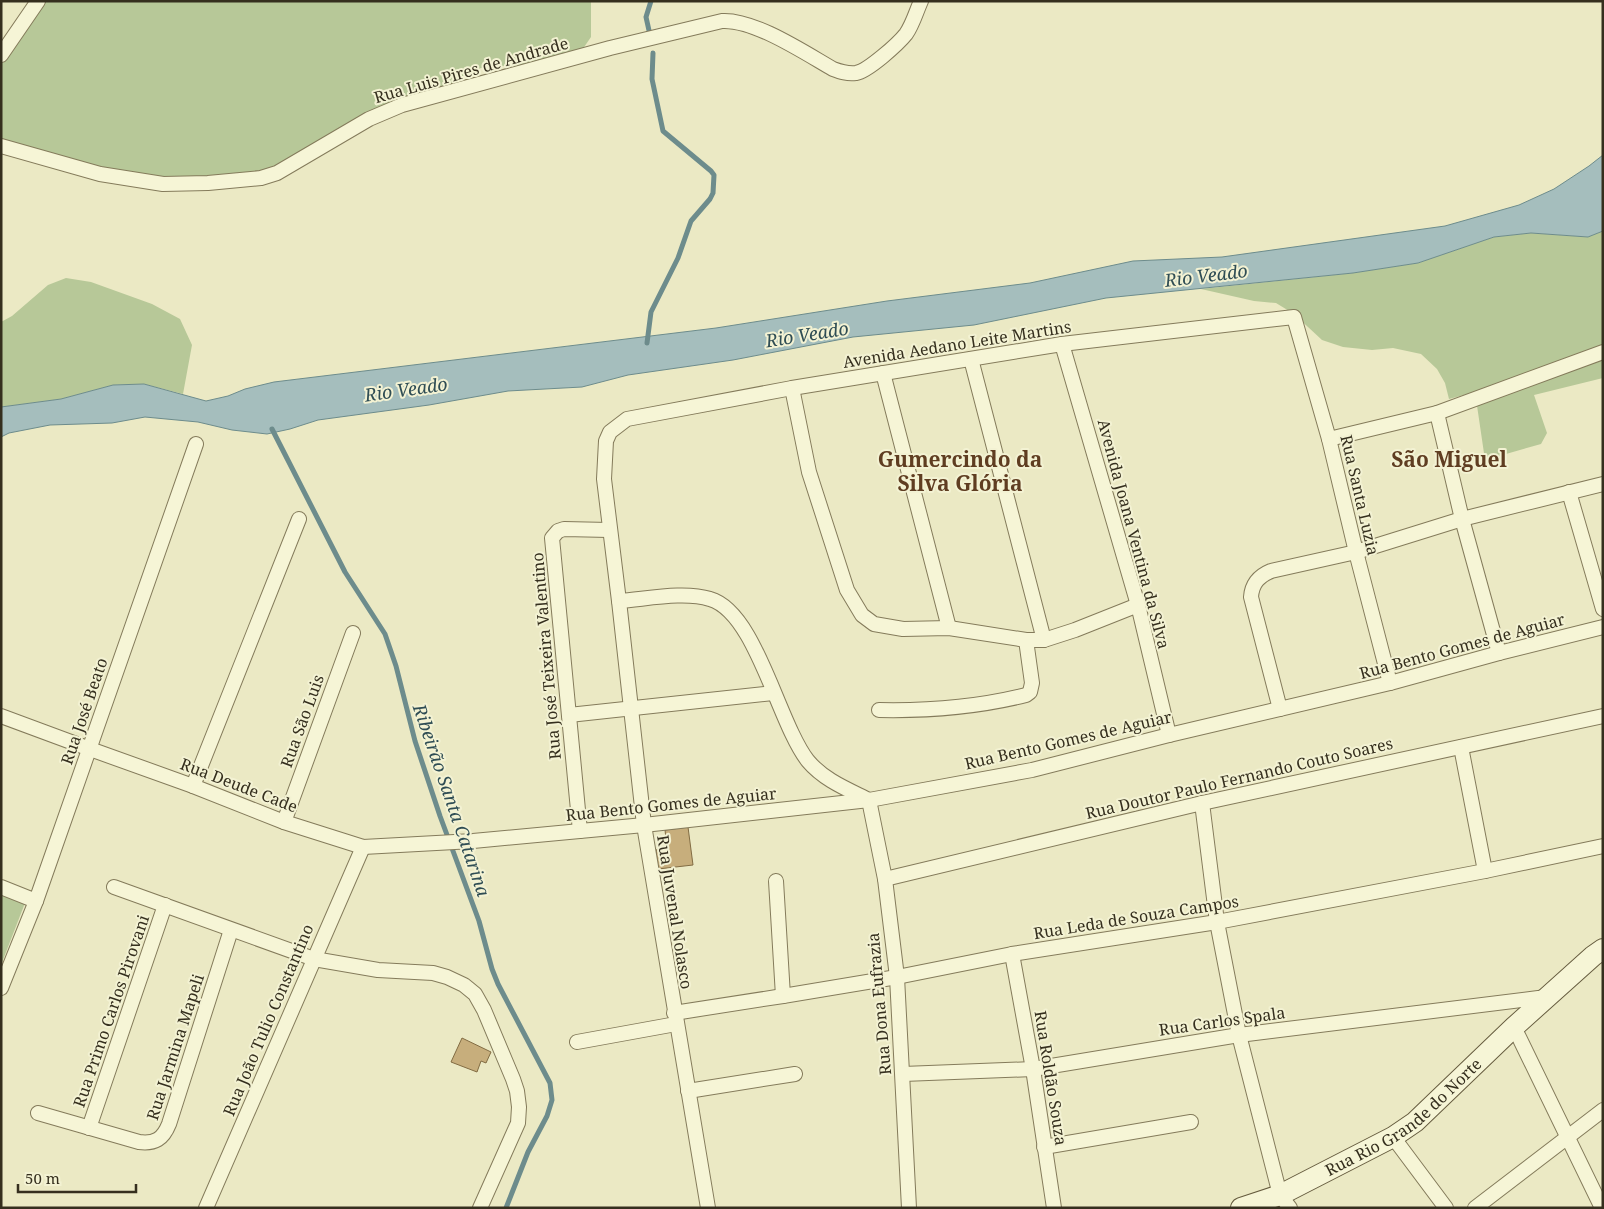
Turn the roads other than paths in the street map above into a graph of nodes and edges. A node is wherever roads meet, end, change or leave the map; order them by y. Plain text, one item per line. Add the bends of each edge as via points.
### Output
1 (38, 1) edge
2 (921, 1) edge
3 (2, 53) edge
4 (1, 146) edge
5 (1294, 317) joint
6 (1062, 344) junction
7 (1603, 352) edge
8 (971, 359) junction
9 (883, 373) junction
10 (792, 388) junction
11 (1437, 414) junction
12 (627, 420) joint
13 (1329, 439) junction
14 (196, 444) dead end
15 (1603, 484) edge
16 (1569, 492) junction
17 (299, 519) dead end
18 (1462, 519) junction
19 (609, 530) junction
20 (1356, 552) junction
21 (619, 601) junction
22 (1138, 605) junction
23 (1603, 609) edge
24 (1603, 627) edge
25 (949, 628) junction
26 (353, 633) dead end
27 (1026, 640) junction
28 (1044, 640) junction
29 (1500, 653) junction
30 (1390, 683) junction
31 (773, 693) junction
32 (632, 709) junction
33 (1280, 709) junction
34 (879, 710) dead end
35 (569, 715) junction
36 (1, 716) edge
37 (1603, 716) edge
38 (1169, 735) junction
39 (1461, 746) junction
40 (90, 750) junction
41 (193, 786) junction
42 (868, 800) junction
43 (1202, 803) junction
44 (284, 822) junction
45 (644, 825) junction
46 (580, 831) junction
47 (473, 841) joint
48 (1603, 846) edge
49 (364, 847) junction
50 (1485, 871) junction
51 (885, 879) junction
52 (776, 881) dead end
53 (1, 887) edge
54 (114, 887) dead end
55 (36, 901) junction
56 (165, 905) junction
57 (1217, 922) junction
58 (231, 930) junction
59 (1603, 950) edge
60 (1012, 954) junction
61 (314, 960) junction
62 (897, 977) junction
63 (1, 988) edge
64 (783, 996) junction
65 (1546, 997) junction
66 (675, 1019) junction
67 (1514, 1027) junction
68 (1239, 1035) junction
69 (577, 1042) dead end
70 (1033, 1069) junction
71 (795, 1074) dead end
72 (903, 1074) junction
73 (688, 1091) junction
74 (1603, 1110) edge
75 (38, 1113) dead end
76 (1191, 1122) dead end
77 (89, 1128) junction
78 (1393, 1137) junction
79 (1568, 1137) junction
80 (1044, 1147) junction
81 (1285, 1201) edge
82 (206, 1208) edge
83 (480, 1208) edge
84 (708, 1208) edge
85 (908, 1208) edge
86 (1054, 1208) edge
87 (1241, 1208) edge
88 (1446, 1208) edge
89 (1475, 1208) edge
90 (1602, 1208) edge

1 - 3 street
2 - 4 street, Rua Luis Pires de Andrade via 912,24 900,41 859,72 846,74 833,69 741,22 722,22 610,48 402,105 369,119 277,173 245,181 163,184 130,180
5 - 6 street, Avenida Aedano Leite Martins
5 - 13 street, Rua Santa Luzia
6 - 8 street, Avenida Aedano Leite Martins
6 - 22 street, Avenida Joana Ventina da Silva
7 - 11 street
8 - 9 street, Avenida Aedano Leite Martins
8 - 28 street
9 - 10 street, Avenida Aedano Leite Martins
9 - 25 street
10 - 12 street, Avenida Aedano Leite Martins
10 - 25 street via 809,472 853,603 874,624 903,629
11 - 13 street
11 - 18 street
12 - 19 street, Rua Juvenal Nolasco via 617,425 606,441 604,479
13 - 20 street, Rua Santa Luzia
14 - 40 street, Rua José Beato
15 - 16 street
16 - 18 street
16 - 23 street
17 - 41 street
18 - 20 street
18 - 29 street
19 - 21 street, Rua Juvenal Nolasco
19 - 35 street, Rua José Teixeira Valentino via 564,529 552,538
20 - 30 street, Rua Santa Luzia
20 - 33 street via 1271,570 1261,576 1252,589 1251,596
21 - 31 street via 698,596 720,602 749,637
21 - 32 street, Rua Juvenal Nolasco
22 - 28 street
22 - 38 street, Avenida Joana Ventina da Silva
24 - 29 street, Rua Bento Gomes de Aguiar
25 - 27 street
26 - 44 street, Rua São Luis
27 - 28 street
27 - 34 street via 1032,683 1030,692 1026,694 948,708
29 - 30 street, Rua Bento Gomes de Aguiar
30 - 33 street, Rua Bento Gomes de Aguiar
31 - 32 street
31 - 42 street via 808,762 827,779
32 - 35 street
32 - 45 street, Rua Juvenal Nolasco
33 - 38 street, Rua Bento Gomes de Aguiar
35 - 46 street, Rua José Teixeira Valentino
36 - 40 street, Rua Deude Cade
37 - 39 street, Rua Doutor Paulo Fernando Couto Soares
38 - 42 street, Rua Bento Gomes de Aguiar via 1032,770
39 - 43 street, Rua Doutor Paulo Fernando Couto Soares
39 - 50 street
40 - 41 street, Rua Deude Cade
40 - 55 street, Rua José Beato
41 - 44 street, Rua Deude Cade
42 - 45 street, Rua Bento Gomes de Aguiar
42 - 51 street, Rua Dona Eufrazia
43 - 51 street, Rua Doutor Paulo Fernando Couto Soares
43 - 57 street
44 - 49 street, Rua Deude Cade
45 - 46 street, Rua Bento Gomes de Aguiar
45 - 66 street, Rua Juvenal Nolasco
46 - 47 street, Rua Bento Gomes de Aguiar
47 - 49 street, Rua Deude Cade
48 - 50 street, Rua Leda de Souza Campos
49 - 61 street, Rua João Tulio Constantino
50 - 57 street, Rua Leda de Souza Campos
51 - 62 street, Rua Dona Eufrazia
52 - 64 street
53 - 55 street
54 - 56 street, Rua Primo Carlos Pirovani
55 - 63 street, Rua José Beato
56 - 58 street, Rua Primo Carlos Pirovani
56 - 77 street, Rua Primo Carlos Pirovani
57 - 60 street, Rua Leda de Souza Campos
57 - 68 street
58 - 61 street, Rua Primo Carlos Pirovani
58 - 77 street, Rua Jarmina Mapeli via 166,1131 151,1143
59 - 65 main road, Rua Rio Grande do Norte
60 - 62 street, Rua Leda de Souza Campos
60 - 70 street, Rua Roldão Souza
61 - 82 street, Rua João Tulio Constantino
61 - 83 street, Rua Primo Carlos Pirovani via 378,970 433,973 464,985 475,994 513,1079 519,1107 518,1123
62 - 64 street, Rua Leda de Souza Campos
62 - 72 street, Rua Dona Eufrazia
64 - 66 street, Rua Leda de Souza Campos
65 - 67 main road, Rua Rio Grande do Norte
65 - 68 street, Rua Carlos Spala
66 - 69 street, Rua Leda de Souza Campos
66 - 73 street, Rua Juvenal Nolasco
67 - 78 main road, Rua Rio Grande do Norte via 1420,1116
67 - 79 street
68 - 70 street, Rua Carlos Spala
68 - 81 street
70 - 72 street, Rua Carlos Spala
70 - 80 street, Rua Roldão Souza
71 - 73 street
72 - 85 street, Rua Dona Eufrazia
73 - 84 street, Rua Juvenal Nolasco
74 - 79 street
75 - 77 street, Rua Jarmina Mapeli
76 - 80 street
78 - 81 main road, Rua Rio Grande do Norte
78 - 88 street
79 - 89 street
79 - 90 street
80 - 86 street, Rua Roldão Souza
81 - 87 main road, Rua Rio Grande do Norte

